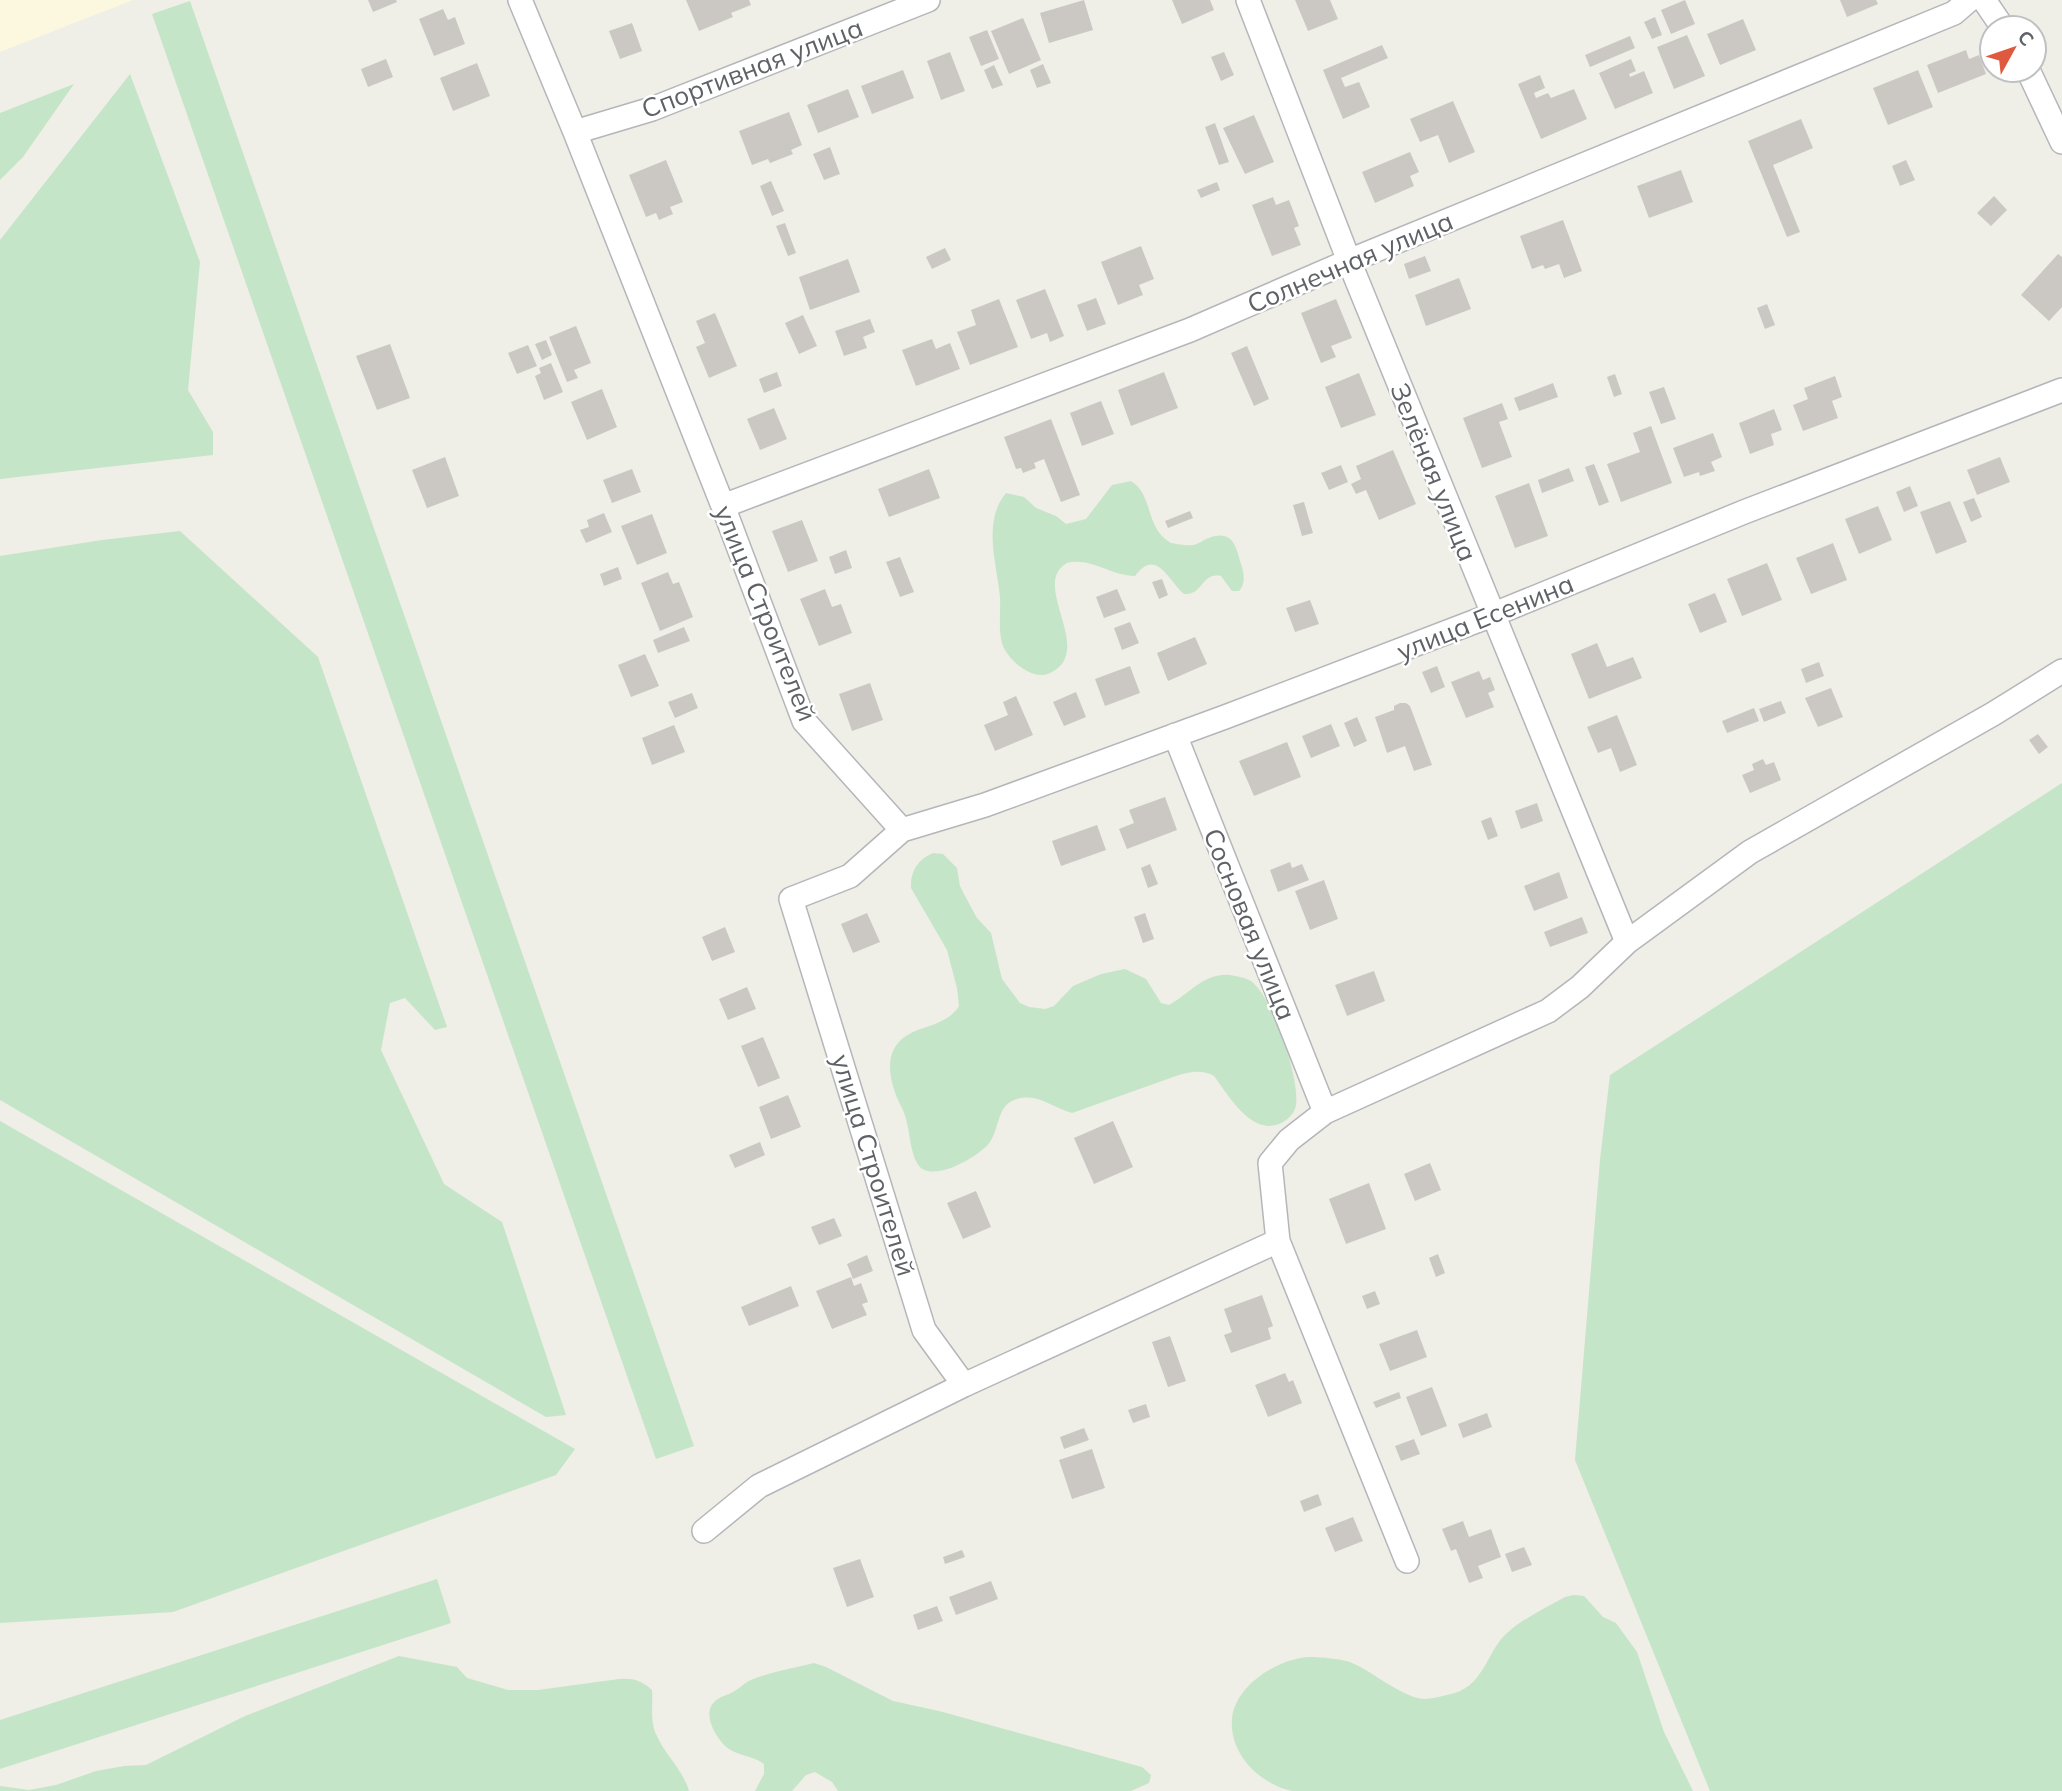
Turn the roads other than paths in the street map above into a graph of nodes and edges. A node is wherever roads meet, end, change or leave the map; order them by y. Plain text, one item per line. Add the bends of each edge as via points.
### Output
1 (520, 0) edge
2 (928, 0) edge
3 (1248, 0) edge
4 (1969, 0) edge
5 (2035, 84) edge
6 (575, 132) junction
7 (2062, 142) edge
8 (1349, 261) junction
9 (2062, 390) edge
10 (723, 506) junction
11 (1492, 615) junction
12 (2062, 671) edge
13 (1175, 735) junction
14 (902, 830) junction
15 (1627, 942) junction
16 (1325, 1112) junction
17 (1278, 1241) junction
18 (964, 1385) junction
19 (704, 1531) dead end
20 (1407, 1561) dead end

1 - 6 street, улица Строителей
2 - 6 street, Спортивная улица via 652,109
3 - 8 street, Зелёная улица
4 - 8 street, Солнечная улица via 1954,13
5 - 7 street
6 - 10 street, улица Строителей
8 - 10 street, Солнечная улица via 1191,330
8 - 11 street, Зелёная улица
9 - 11 street, улица Есенина
10 - 14 street, улица Строителей via 804,721
11 - 13 street, улица Есенина
11 - 15 street, Зелёная улица
12 - 15 street via 1750,852
13 - 14 street, улица Есенина via 985,805
13 - 16 street, Сосновая улица
14 - 18 street, улица Строителей via 850,876 792,899 924,1330
15 - 16 street via 1548,1011
16 - 17 street via 1289,1140 1270,1163
17 - 18 street
17 - 20 street
18 - 19 street via 759,1486

